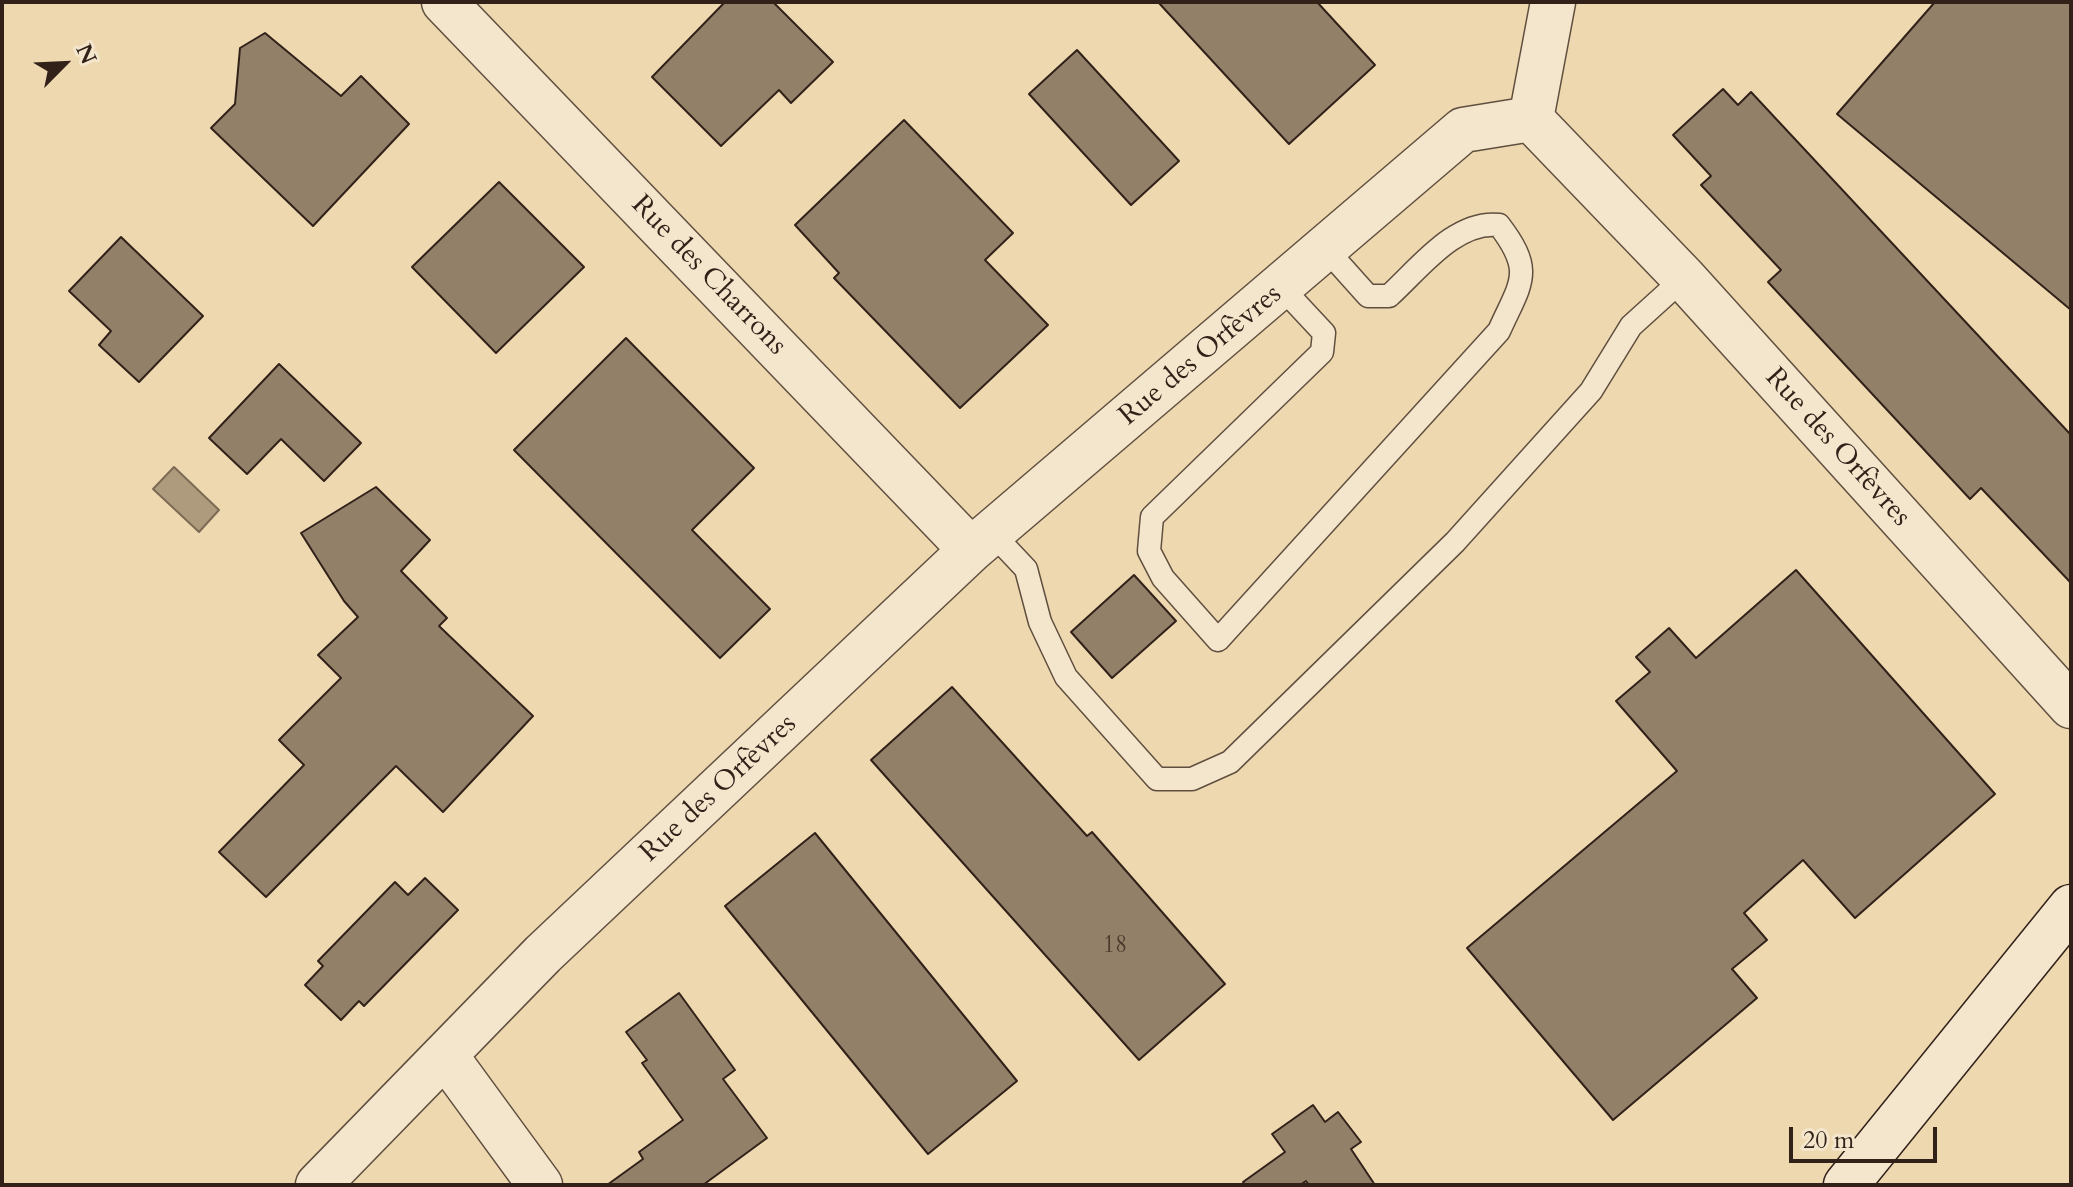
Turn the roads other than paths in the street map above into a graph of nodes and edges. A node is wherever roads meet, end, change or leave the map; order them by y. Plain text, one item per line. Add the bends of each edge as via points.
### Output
1 (444, 2) edge
2 (1553, 2) edge
3 (1531, 119) junction
4 (1325, 248) junction
5 (1684, 278) junction
6 (1282, 288) junction
7 (981, 541) junction
8 (2071, 706) edge
9 (2071, 907) edge
10 (445, 1055) junction
11 (318, 1185) edge
12 (540, 1185) edge
13 (1846, 1185) edge

1 - 7 street, Rue des Charrons
2 - 3 street
3 - 4 street, Rue des Orfèvres via 1463,130
3 - 5 street, Rue des Orfèvres
4 - 6 street, Rue des Orfèvres
4 - 6 lane via 1368,296 1389,296 1461,232 1481,223 1499,225 1518,250 1523,277 1499,331 1218,640 1163,578 1149,551 1152,517 1322,352 1324,333
5 - 7 lane via 1631,326 1591,391 1455,542 1230,762 1192,779 1157,779 1066,677 1040,622 1026,569
5 - 8 street, Rue des Orfèvres
6 - 7 street, Rue des Orfèvres
7 - 10 street, Rue des Orfèvres via 543,954
9 - 13 street
10 - 11 street, Rue des Orfèvres
10 - 12 street

